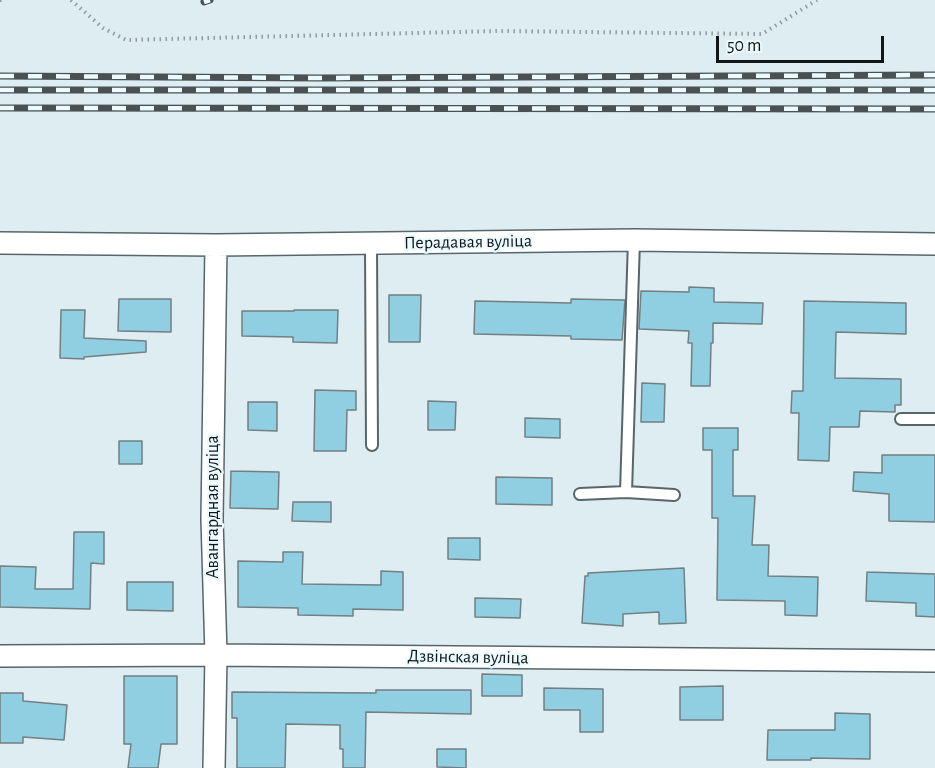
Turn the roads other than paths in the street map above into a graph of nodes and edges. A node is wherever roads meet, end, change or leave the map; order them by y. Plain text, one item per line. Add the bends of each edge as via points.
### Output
1 (634, 240) junction
2 (0, 243) edge
3 (371, 244) junction
4 (935, 244) edge
5 (216, 245) junction
6 (901, 419) dead end
7 (935, 419) edge
8 (372, 445) dead end
9 (626, 492) junction
10 (580, 494) dead end
11 (674, 495) dead end
12 (216, 655) junction
13 (0, 656) edge
14 (935, 661) edge
15 (214, 768) edge

1 - 3 street, Перадавая вуліца
1 - 4 street, Перадавая вуліца
1 - 9 lane
2 - 5 street, Перадавая вуліца
3 - 5 street, Перадавая вуліца
3 - 8 lane
5 - 12 street, Авангардная вуліца via 212,519
6 - 7 lane
9 - 10 lane
9 - 11 lane
12 - 13 street, Дзвінская вуліца
12 - 14 street, Дзвінская вуліца
12 - 15 street, Авангардная вуліца

